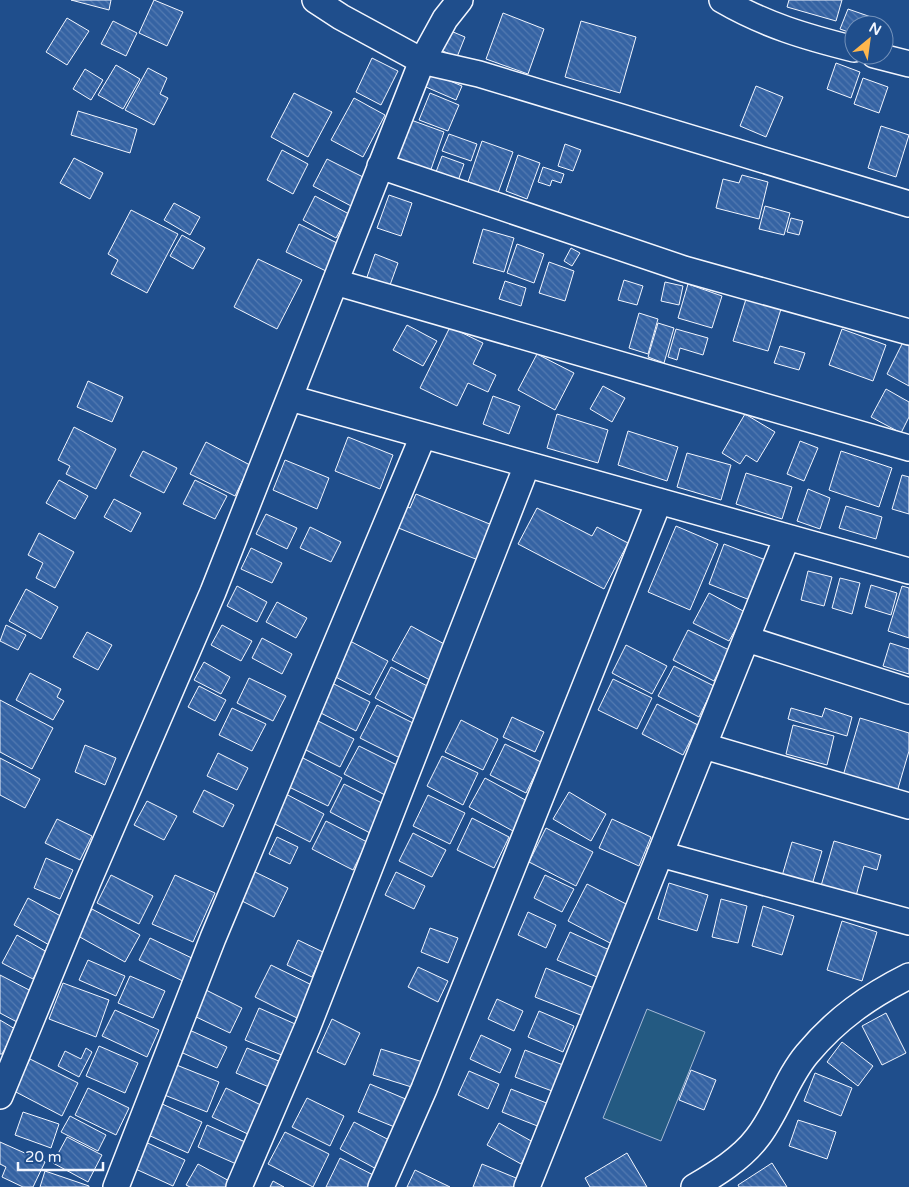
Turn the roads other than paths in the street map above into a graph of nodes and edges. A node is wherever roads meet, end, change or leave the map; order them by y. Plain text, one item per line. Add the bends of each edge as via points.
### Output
1 (315, 0) edge
2 (460, 0) edge
3 (722, 0) edge
4 (844, 47) edge
5 (894, 60) edge
6 (422, 61) junction
7 (909, 64) edge
8 (380, 166) junction
9 (909, 204) edge
10 (335, 282) junction
11 (909, 332) edge
12 (290, 398) junction
13 (423, 436) junction
14 (909, 448) edge
15 (527, 465) junction
16 (658, 502) junction
17 (788, 537) junction
18 (909, 571) edge
19 (747, 639) junction
20 (909, 691) edge
21 (704, 746) junction
22 (909, 806) edge
23 (660, 854) junction
24 (909, 922) edge
25 (909, 976) edge
26 (0, 1096) edge
27 (116, 1187) edge
28 (239, 1187) edge
29 (381, 1187) edge
30 (526, 1187) edge
31 (694, 1187) edge

1 - 6 street
2 - 6 street via 445,19
3 - 4 street via 776,27
5 - 7 street
6 - 8 street
6 - 9 street via 479,74
8 - 10 street
8 - 11 street via 684,269
10 - 12 street
10 - 14 street
12 - 13 street
12 - 26 street via 213,592
13 - 15 street
13 - 27 street via 213,938
15 - 16 street
15 - 28 street via 312,1017
16 - 17 street
16 - 29 street via 424,1089
17 - 18 street
17 - 19 street
19 - 20 street
19 - 21 street
21 - 22 street
21 - 23 street
23 - 24 street
23 - 30 street
25 - 31 street via 860,1003 833,1025 806,1055 756,1139 732,1162

